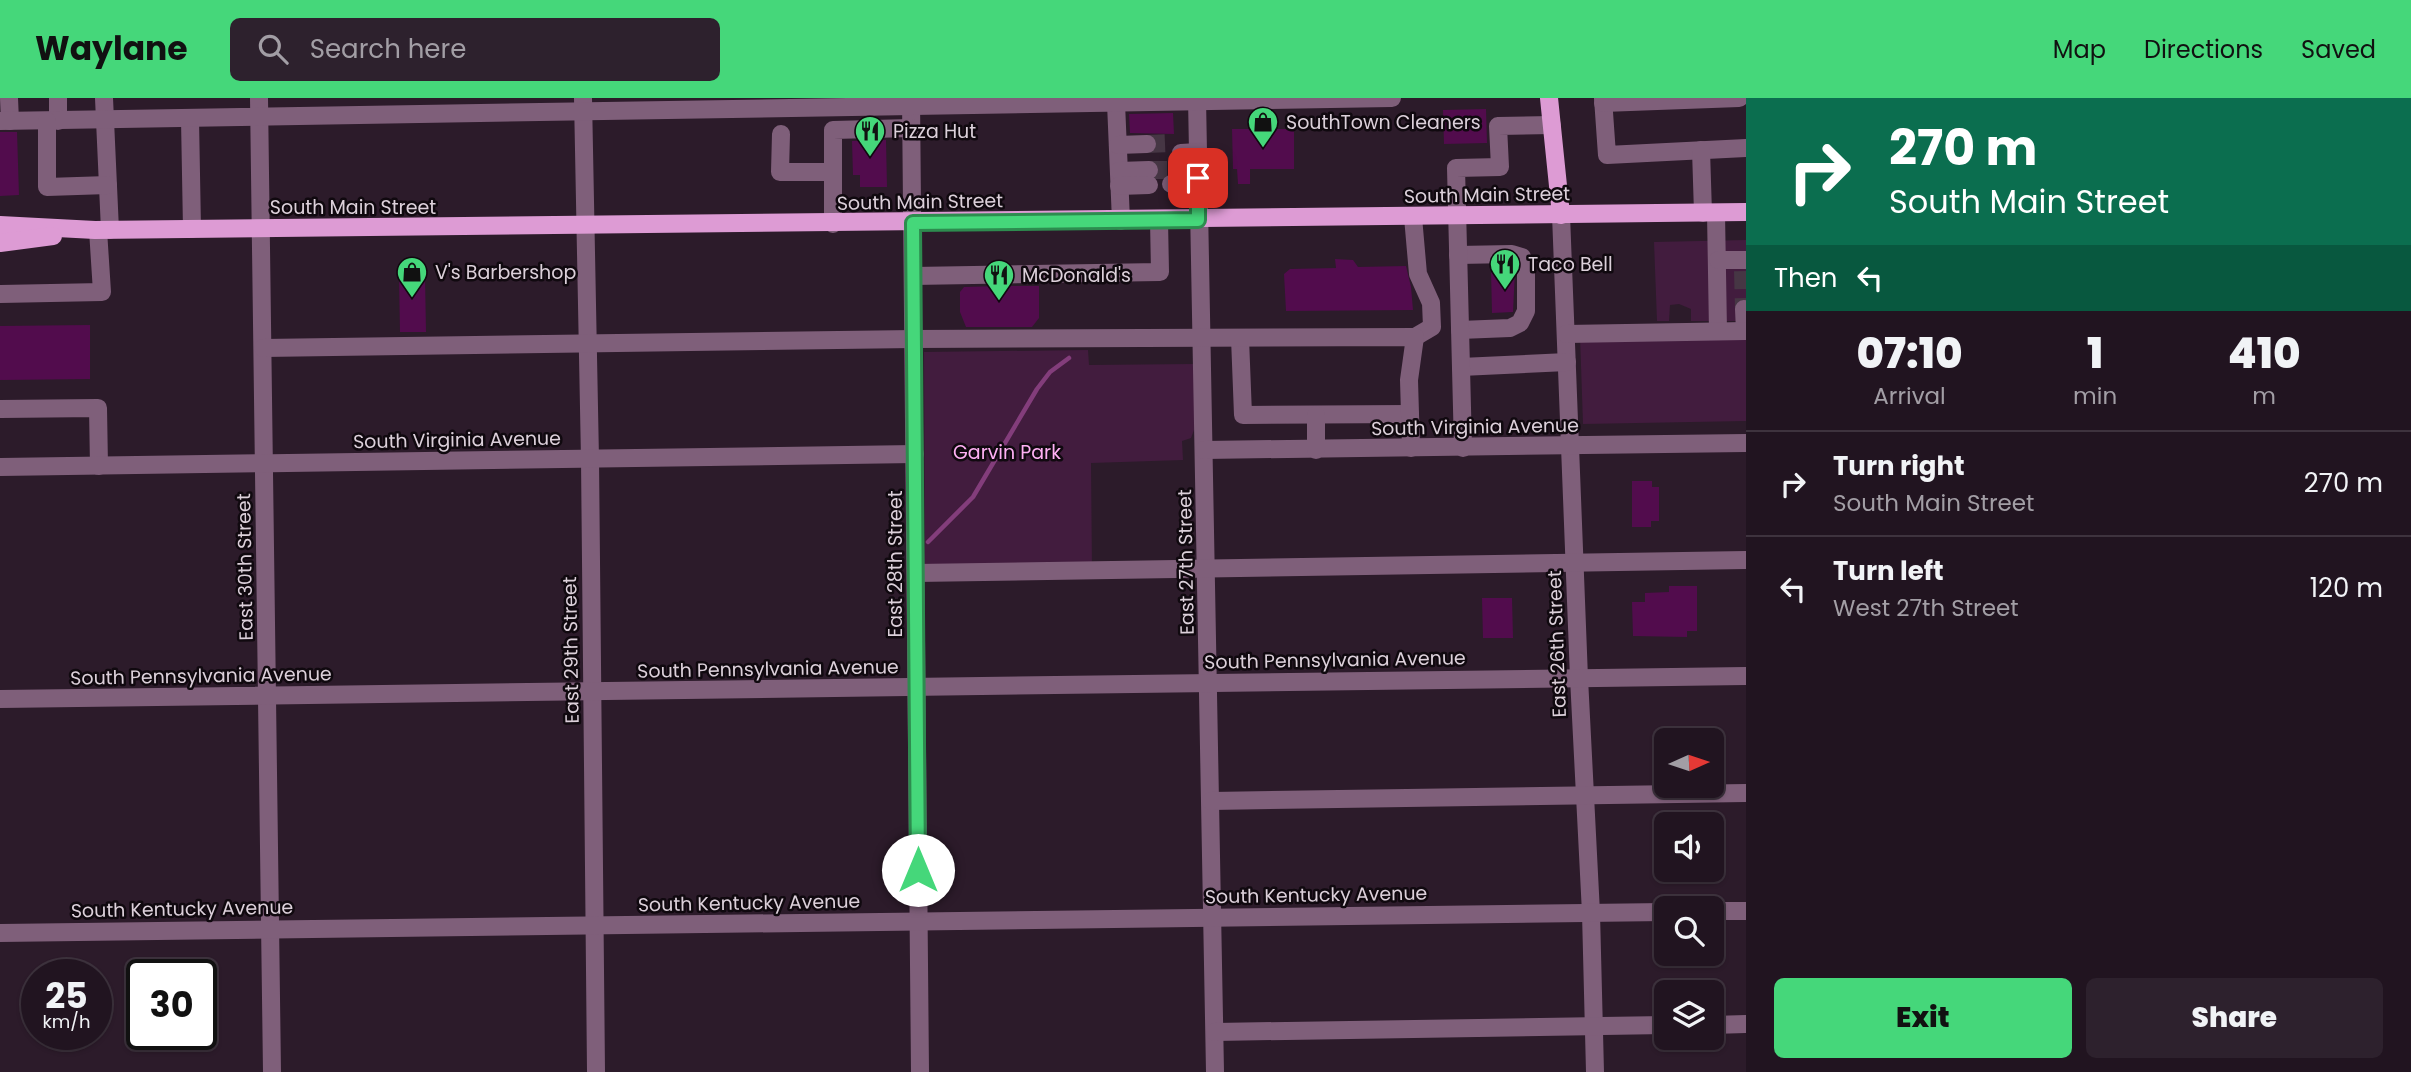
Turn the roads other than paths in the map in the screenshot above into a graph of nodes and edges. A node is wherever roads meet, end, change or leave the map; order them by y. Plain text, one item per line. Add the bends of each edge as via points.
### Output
1 (9, 98) edge
2 (58, 98) edge
3 (104, 98) edge
4 (259, 98) edge
5 (1392, 98) edge
6 (1549, 98) edge
7 (1739, 98) edge
8 (1197, 100) edge
9 (1603, 100) edge
10 (911, 102) edge
11 (1116, 103) junction
12 (583, 105) edge
13 (259, 118) junction
14 (190, 119) junction
15 (104, 120) junction
16 (5, 121) edge
17 (53, 121) junction
18 (1552, 125) junction
19 (911, 128) junction
20 (781, 134) dead end
21 (1746, 148) edge
22 (1702, 150) junction
23 (1118, 165) junction
24 (833, 172) junction
25 (108, 185) junction
26 (1746, 212) edge
27 (1709, 213) junction
28 (1561, 215) junction
29 (1457, 216) junction
30 (1413, 217) junction
31 (1159, 220) junction
32 (1198, 220) junction
33 (1121, 221) junction
34 (913, 223) junction
35 (833, 224) junction
36 (0, 225) edge
37 (585, 227) junction
38 (192, 229) junction
39 (261, 229) junction
40 (101, 230) junction
41 (0, 243) edge
42 (1458, 255) junction
43 (1718, 260) junction
44 (1744, 264) edge
45 (913, 276) junction
46 (0, 294) edge
47 (1744, 309) edge
48 (1460, 330) junction
49 (1718, 331) junction
50 (1746, 331) edge
51 (1566, 334) junction
52 (1415, 337) junction
53 (1240, 338) junction
54 (914, 339) junction
55 (1202, 339) junction
56 (588, 343) junction
57 (263, 348) junction
58 (1567, 362) junction
59 (1461, 367) junction
60 (0, 409) edge
61 (1410, 414) junction
62 (1316, 415) junction
63 (1746, 443) edge
64 (1571, 447) junction
65 (1411, 448) junction
66 (1463, 448) junction
67 (1205, 450) junction
68 (1315, 450) junction
69 (915, 454) junction
70 (590, 459) junction
71 (265, 465) junction
72 (0, 467) edge
73 (99, 467) junction
74 (1746, 560) edge
75 (1575, 563) junction
76 (1208, 568) junction
77 (916, 573) junction
78 (1746, 676) edge
79 (1579, 678) junction
80 (1210, 683) junction
81 (917, 687) junction
82 (592, 692) junction
83 (268, 697) junction
84 (0, 699) edge
85 (1746, 793) edge
86 (1585, 795) junction
87 (1211, 801) junction
88 (1724, 911) edge
89 (1746, 911) edge
90 (1654, 912) edge
91 (1591, 913) junction
92 (1213, 917) junction
93 (919, 922) junction
94 (595, 927) junction
95 (270, 928) junction
96 (0, 933) edge
97 (1746, 1024) edge
98 (1654, 1025) edge
99 (1724, 1025) edge
100 (1595, 1026) junction
101 (1215, 1032) junction
102 (272, 1072) edge
103 (596, 1072) edge
104 (920, 1072) edge
105 (1215, 1072) edge
106 (1595, 1072) edge

1 - 16 street
2 - 17 street
3 - 15 street
4 - 13 street, East 30th Street
5 - 8 street
6 - 18 main road
7 - 9 street
8 - 11 street
8 - 32 street, East 27th Street via 1178,161
9 - 22 street via 1606,155
10 - 11 street
10 - 12 street
10 - 19 street, East 28th Street
11 - 23 street
12 - 13 street
12 - 37 street, East 29th Street
13 - 14 street
13 - 39 street, East 30th Street
14 - 15 street
14 - 38 street
15 - 17 street
15 - 25 street
16 - 17 street
17 - 25 street via 47,187
18 - 28 main road
18 - 29 street via 1499,126 1500,167 1456,167
19 - 24 street via 833,130
19 - 34 street, East 28th Street
20 - 24 street via 780,172
21 - 22 street
22 - 27 street
23 - 23 street via 1148,164
23 - 33 street
24 - 35 street
25 - 40 street
26 - 27 main road, South Main Street
27 - 28 main road, South Main Street
27 - 43 street
28 - 29 main road, South Main Street
28 - 51 street, East 26th Street
29 - 30 main road, South Main Street
29 - 42 street
30 - 32 main road, South Main Street
30 - 52 street via 1418,274 1431,303 1432,327
31 - 32 main road, South Main Street
31 - 33 main road, South Main Street
31 - 45 street via 1160,272
32 - 55 street, East 27th Street
33 - 34 main road, South Main Street
34 - 35 main road, South Main Street
34 - 45 street, East 28th Street
35 - 37 main road, South Main Street
36 - 40 main road, South Main Street
37 - 39 main road, South Main Street
37 - 56 street, East 29th Street
38 - 39 main road, South Main Street
38 - 40 main road, South Main Street
39 - 57 street, East 30th Street
40 - 41 main road, South Main Street
40 - 46 street via 102,292
42 - 48 street
42 - 48 street via 1512,254 1522,257 1526,268 1526,311 1520,323 1510,328
43 - 44 street
43 - 49 street
45 - 54 street, East 28th Street
47 - 50 street
48 - 59 street
49 - 50 street
49 - 51 street
51 - 58 street, East 26th Street
52 - 53 street
52 - 61 street
53 - 55 street
53 - 62 street via 1243,415
54 - 55 street
54 - 56 street
54 - 69 street, East 28th Street
55 - 67 street, East 27th Street
56 - 57 street
56 - 70 street, East 29th Street
57 - 71 street, East 30th Street
58 - 59 street
58 - 64 street, East 26th Street
59 - 66 street
60 - 73 street via 98,408
61 - 62 street
61 - 65 street
62 - 68 street
63 - 64 street, South Virginia Avenue
64 - 66 street, South Virginia Avenue
64 - 75 street, East 26th Street
65 - 66 street, South Virginia Avenue
65 - 68 street, South Virginia Avenue
67 - 68 street, South Virginia Avenue
67 - 76 street, East 27th Street
69 - 70 street, South Virginia Avenue
69 - 77 street, East 28th Street
70 - 71 street, South Virginia Avenue
70 - 82 street, East 29th Street
71 - 73 street, South Virginia Avenue
71 - 83 street, East 30th Street
72 - 73 street, South Virginia Avenue
74 - 75 street
75 - 76 street
75 - 79 street, East 26th Street
76 - 77 street
76 - 80 street, East 27th Street
77 - 81 street, East 28th Street
78 - 79 street, South Pennsylvania Avenue
79 - 80 street, South Pennsylvania Avenue
79 - 86 street, East 26th Street
80 - 81 street, South Pennsylvania Avenue
80 - 87 street, East 27th Street
81 - 82 street, South Pennsylvania Avenue
81 - 93 street, East 28th Street
82 - 83 street, South Pennsylvania Avenue
82 - 94 street, East 29th Street
83 - 84 street, South Pennsylvania Avenue
83 - 95 street, East 30th Street
85 - 86 street
86 - 87 street
86 - 91 street, East 26th Street
87 - 92 street, East 27th Street
88 - 89 street
90 - 91 street, South Kentucky Avenue
91 - 92 street, South Kentucky Avenue
91 - 100 street, East 26th Street
92 - 93 street, South Kentucky Avenue
92 - 101 street, East 27th Street
93 - 94 street, South Kentucky Avenue
93 - 104 street, East 28th Street
94 - 95 street, South Kentucky Avenue
94 - 103 street, East 29th Street
95 - 96 street, South Kentucky Avenue
95 - 102 street, East 30th Street
97 - 99 street
98 - 100 street
100 - 101 street
100 - 106 street, East 26th Street
101 - 105 street, East 27th Street

